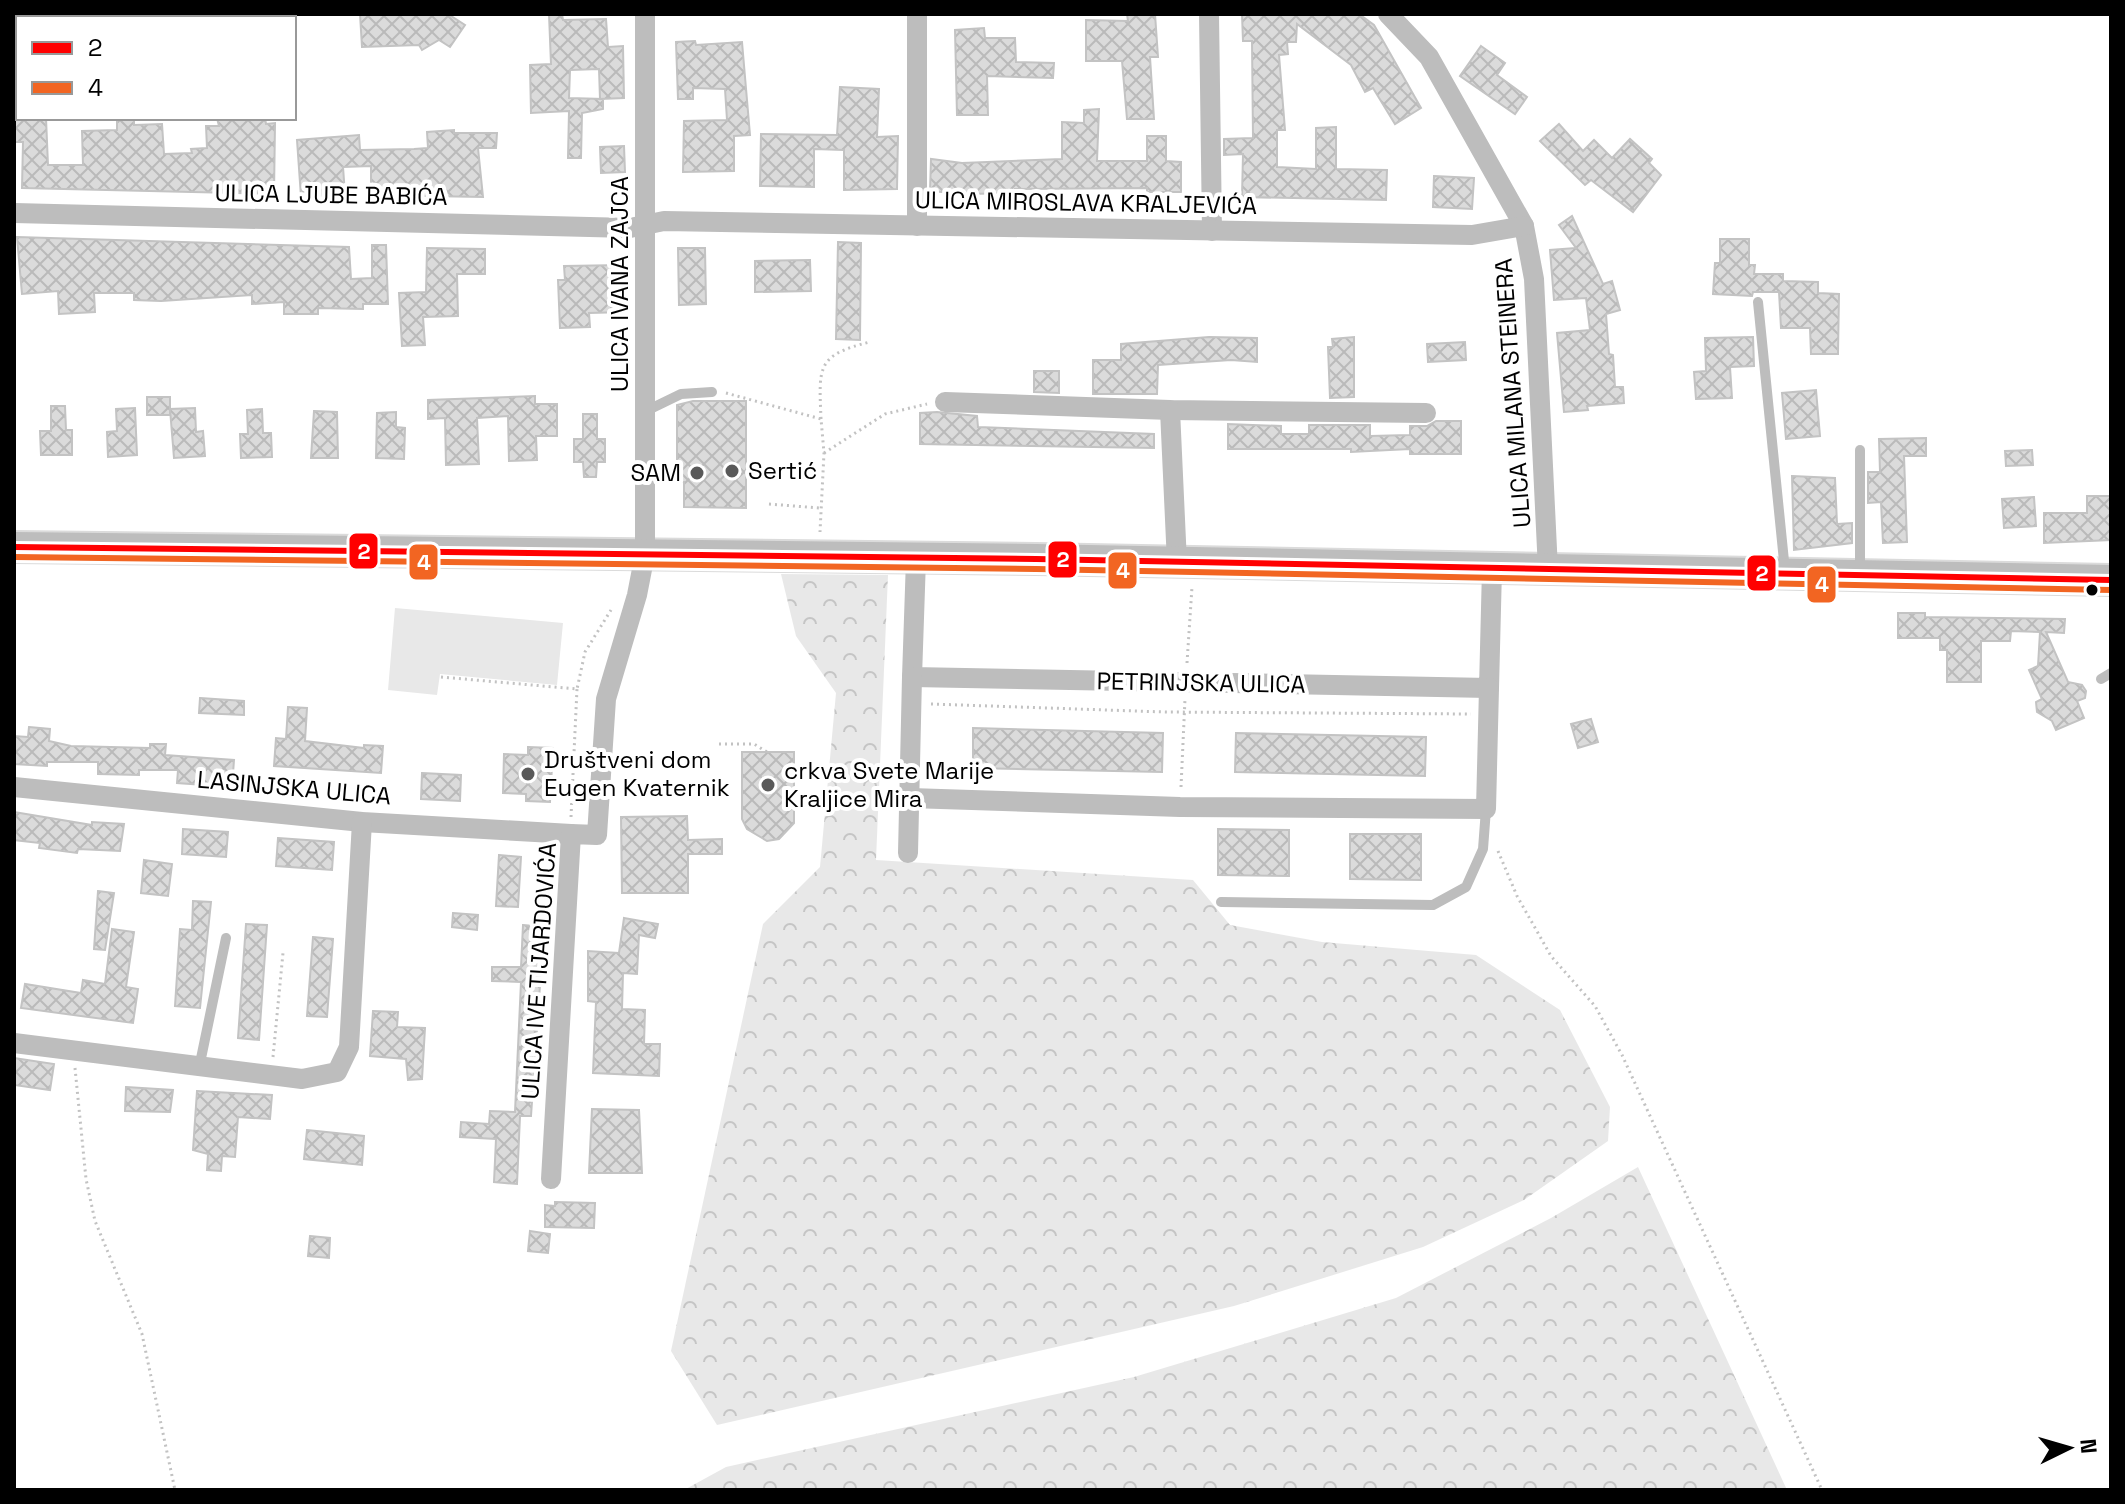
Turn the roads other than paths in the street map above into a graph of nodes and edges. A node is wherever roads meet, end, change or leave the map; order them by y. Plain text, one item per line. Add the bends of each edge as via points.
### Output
1 (645, 14) edge
2 (917, 14) edge
3 (1209, 14) edge
4 (1388, 14) edge
5 (14, 213) edge
6 (646, 224) junction
7 (917, 226) junction
8 (1524, 226) junction
9 (1212, 231) junction
10 (1758, 302) dead end
11 (712, 392) road end
12 (945, 402) road end
13 (1170, 410) junction
14 (646, 411) junction
15 (1426, 413) dead end
16 (1860, 450) dead end
17 (14, 547) edge
18 (645, 554) junction
19 (916, 559) junction
20 (1177, 563) junction
21 (1492, 569) junction
22 (1548, 570) junction
23 (1786, 575) junction
24 (1860, 576) junction
25 (2111, 580) edge
26 (912, 677) junction
27 (1489, 688) junction
28 (14, 787) edge
29 (910, 798) junction
30 (1486, 809) junction
31 (362, 822) junction
32 (571, 834) junction
33 (908, 853) dead end
34 (1221, 902) dead end
35 (226, 938) dead end
36 (14, 1043) edge
37 (199, 1068) junction
38 (551, 1179) dead end

1 - 6 street, ULICA IVANA ZAJCA
2 - 7 street
3 - 9 street
4 - 8 street, ULICA MILANA STEINERA via 1429,57
5 - 6 street, ULICA LJUBE BABIĆA
6 - 7 street, ULICA MIROSLAVA KRALJEVIĆA
6 - 14 street, ULICA IVANA ZAJCA
7 - 9 street, ULICA MIROSLAVA KRALJEVIĆA
8 - 9 street, ULICA MIROSLAVA KRALJEVIĆA via 1472,235
8 - 22 street, ULICA MILANA STEINERA via 1534,279
10 - 23 lane
11 - 14 lane via 681,394
12 - 13 street
13 - 15 street
13 - 20 street
14 - 18 street, ULICA IVANA ZAJCA
16 - 24 lane
17 - 18 main road
18 - 19 main road
18 - 32 street, ULICA IVE TIJARDOVIĆA via 606,699 597,835
19 - 20 main road
19 - 26 street
20 - 21 main road
21 - 22 main road
21 - 27 street
22 - 23 main road
23 - 24 main road
24 - 25 main road
26 - 27 street, PETRINJSKA ULICA
26 - 29 street
27 - 30 street
28 - 31 street, LASINJSKA ULICA
29 - 30 street
29 - 33 street
30 - 34 lane via 1483,849 1466,887 1433,905
31 - 32 street, LASINJSKA ULICA
31 - 37 street via 349,1047 337,1072 302,1079
32 - 38 street, ULICA IVE TIJARDOVIĆA
35 - 37 lane
36 - 37 street

